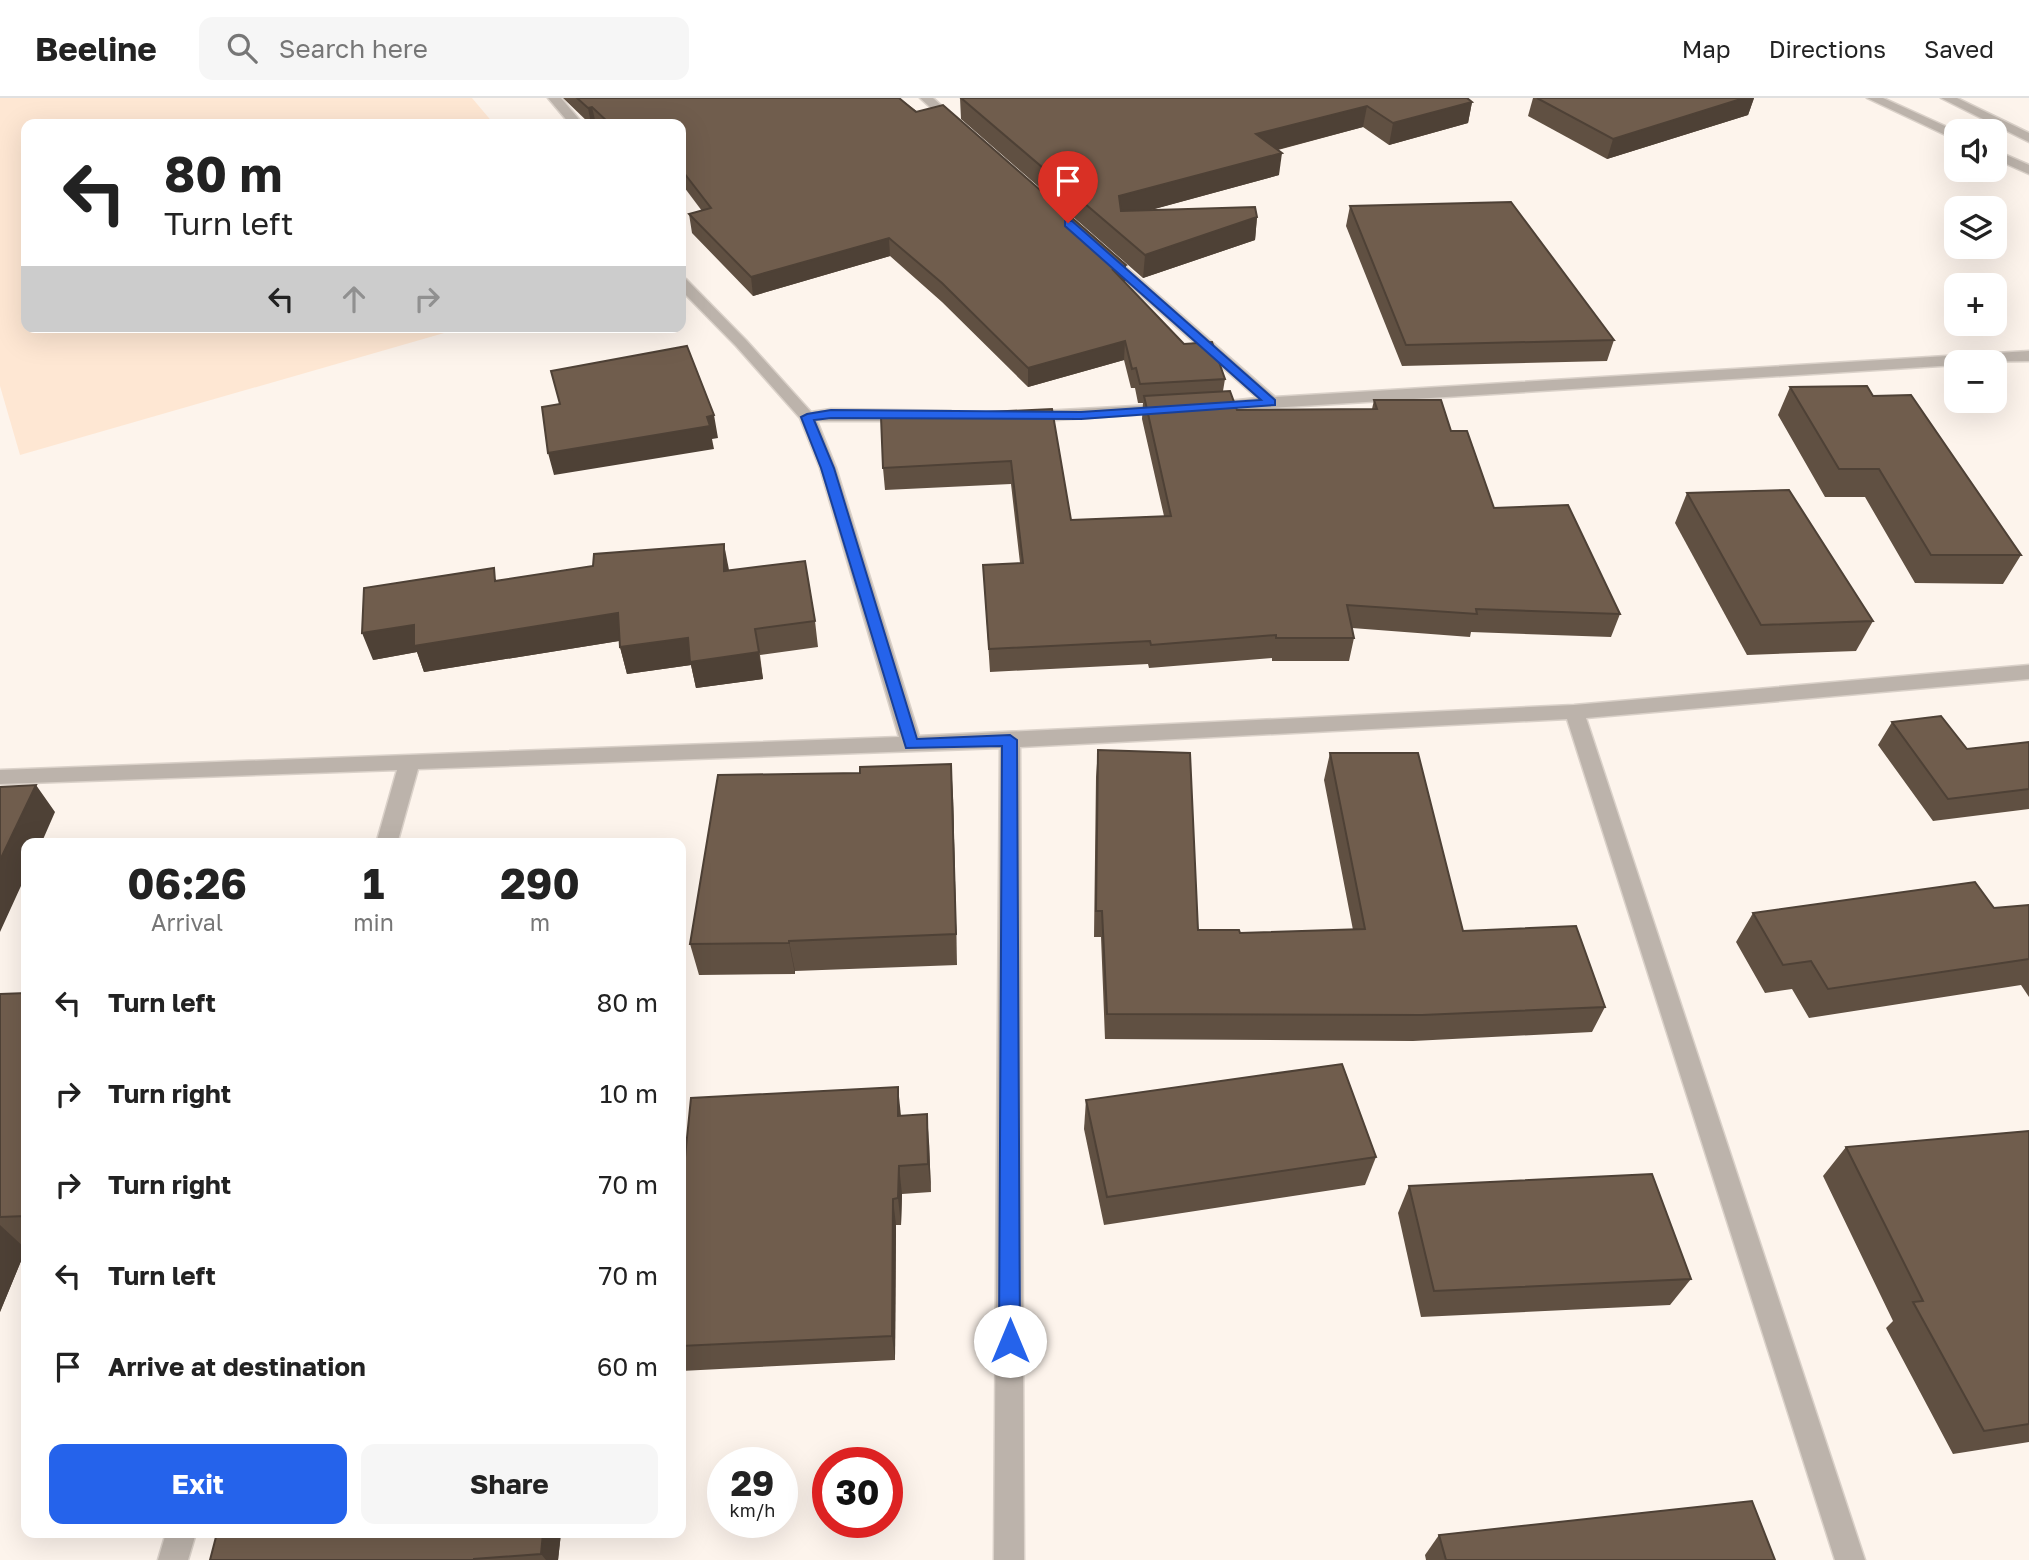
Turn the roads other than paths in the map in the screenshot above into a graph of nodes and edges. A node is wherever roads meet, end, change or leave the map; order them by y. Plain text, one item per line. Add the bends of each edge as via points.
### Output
1 (554, 98) edge
2 (926, 98) edge
3 (1873, 98) edge
4 (1947, 98) edge
5 (573, 119) edge
6 (1944, 131) edge
7 (968, 135) edge
8 (2029, 138) edge
9 (2007, 160) edge
10 (2029, 170) edge
11 (1093, 246) edge
12 (686, 287) edge
13 (2029, 356) edge
14 (1271, 402) junction
15 (966, 416) edge
16 (1006, 416) edge
17 (807, 417) junction
18 (2029, 672) edge
19 (1574, 712) junction
20 (1010, 740) junction
21 (912, 744) junction
22 (409, 764) junction
23 (0, 777) edge
24 (388, 838) edge
25 (180, 1538) edge
26 (173, 1560) edge
27 (1010, 1560) edge
28 (1850, 1560) edge

1 - 5 street
2 - 7 street
3 - 6 street
4 - 8 street
9 - 10 street
11 - 14 street
12 - 17 street
13 - 14 street
14 - 16 street
15 - 17 street
17 - 21 street via 828,468
18 - 19 street
19 - 20 street
19 - 28 street
20 - 21 street
20 - 27 street
21 - 22 street
22 - 23 street
22 - 24 street
25 - 26 street

